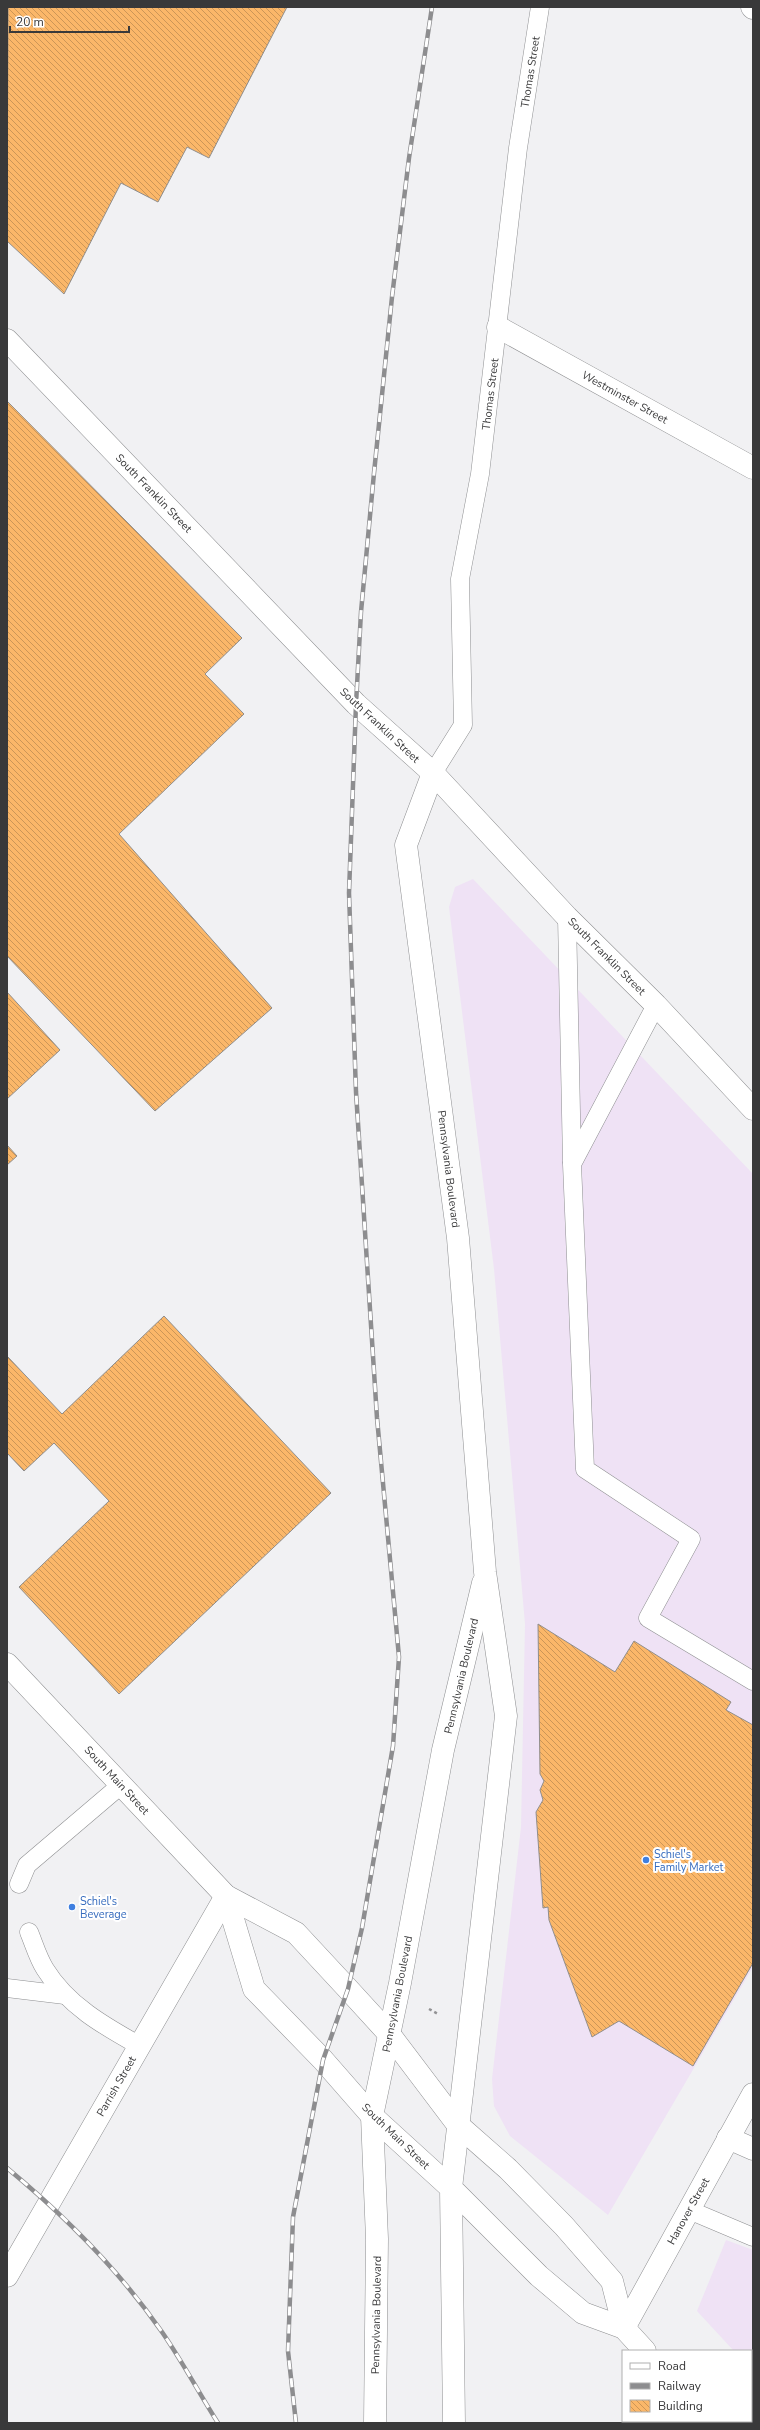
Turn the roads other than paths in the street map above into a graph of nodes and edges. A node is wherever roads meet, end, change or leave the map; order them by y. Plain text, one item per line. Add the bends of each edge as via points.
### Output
1 (540, 7) edge
2 (498, 327) junction
3 (7, 340) edge
4 (753, 468) edge
5 (433, 773) junction
6 (567, 916) junction
7 (656, 1005) junction
8 (753, 1109) edge
9 (572, 1164) junction
10 (485, 1572) junction
11 (7, 1664) edge
12 (753, 1681) edge
13 (121, 1785) junction
14 (19, 1884) dead end
15 (226, 1896) junction
16 (30, 1932) dead end
17 (7, 1988) edge
18 (65, 1995) junction
19 (390, 2035) junction
20 (140, 2046) junction
21 (753, 2094) edge
22 (372, 2116) junction
23 (458, 2125) junction
24 (728, 2138) junction
25 (753, 2150) edge
26 (451, 2188) junction
27 (689, 2210) junction
28 (753, 2237) edge
29 (7, 2276) edge
30 (624, 2328) junction
31 (644, 2350) edge
32 (375, 2423) edge
33 (454, 2423) edge

1 - 2 lane, Thomas Street via 518,148
2 - 4 street, Westminster Street
2 - 5 lane, Thomas Street via 480,474 460,579 463,725
3 - 5 street, South Franklin Street via 356,704
5 - 6 street, South Franklin Street
5 - 10 street, Pennsylvania Boulevard via 406,845 458,1238
6 - 7 street, South Franklin Street
6 - 9 lane
7 - 8 street, South Franklin Street
7 - 9 lane
9 - 12 lane via 585,1469 691,1539 648,1618
10 - 19 street, Pennsylvania Boulevard via 443,1750
10 - 23 street, Pennsylvania Boulevard via 506,1716
11 - 13 street, South Main Street
13 - 14 lane via 26,1865
13 - 15 street, South Main Street
15 - 19 street, South Main Street via 296,1933
15 - 20 street, Parrish Street
15 - 22 street, South Main Street via 254,1989 323,2060
16 - 18 lane via 45,1969
17 - 18 lane
18 - 20 lane via 100,2023
19 - 22 street, Pennsylvania Boulevard
19 - 23 street, South Main Street
20 - 29 street, Parrish Street
21 - 24 street, Hanover Street
22 - 26 street, South Main Street
22 - 32 street, Pennsylvania Boulevard via 377,2239
23 - 26 street, Pennsylvania Boulevard
23 - 30 street, South Main Street via 514,2174 612,2281
24 - 25 street
24 - 27 street, Hanover Street
26 - 30 street, South Main Street via 538,2276 583,2313
26 - 33 street, Pennsylvania Boulevard
27 - 28 lane
27 - 30 street, Hanover Street
30 - 31 street, South Main Street

